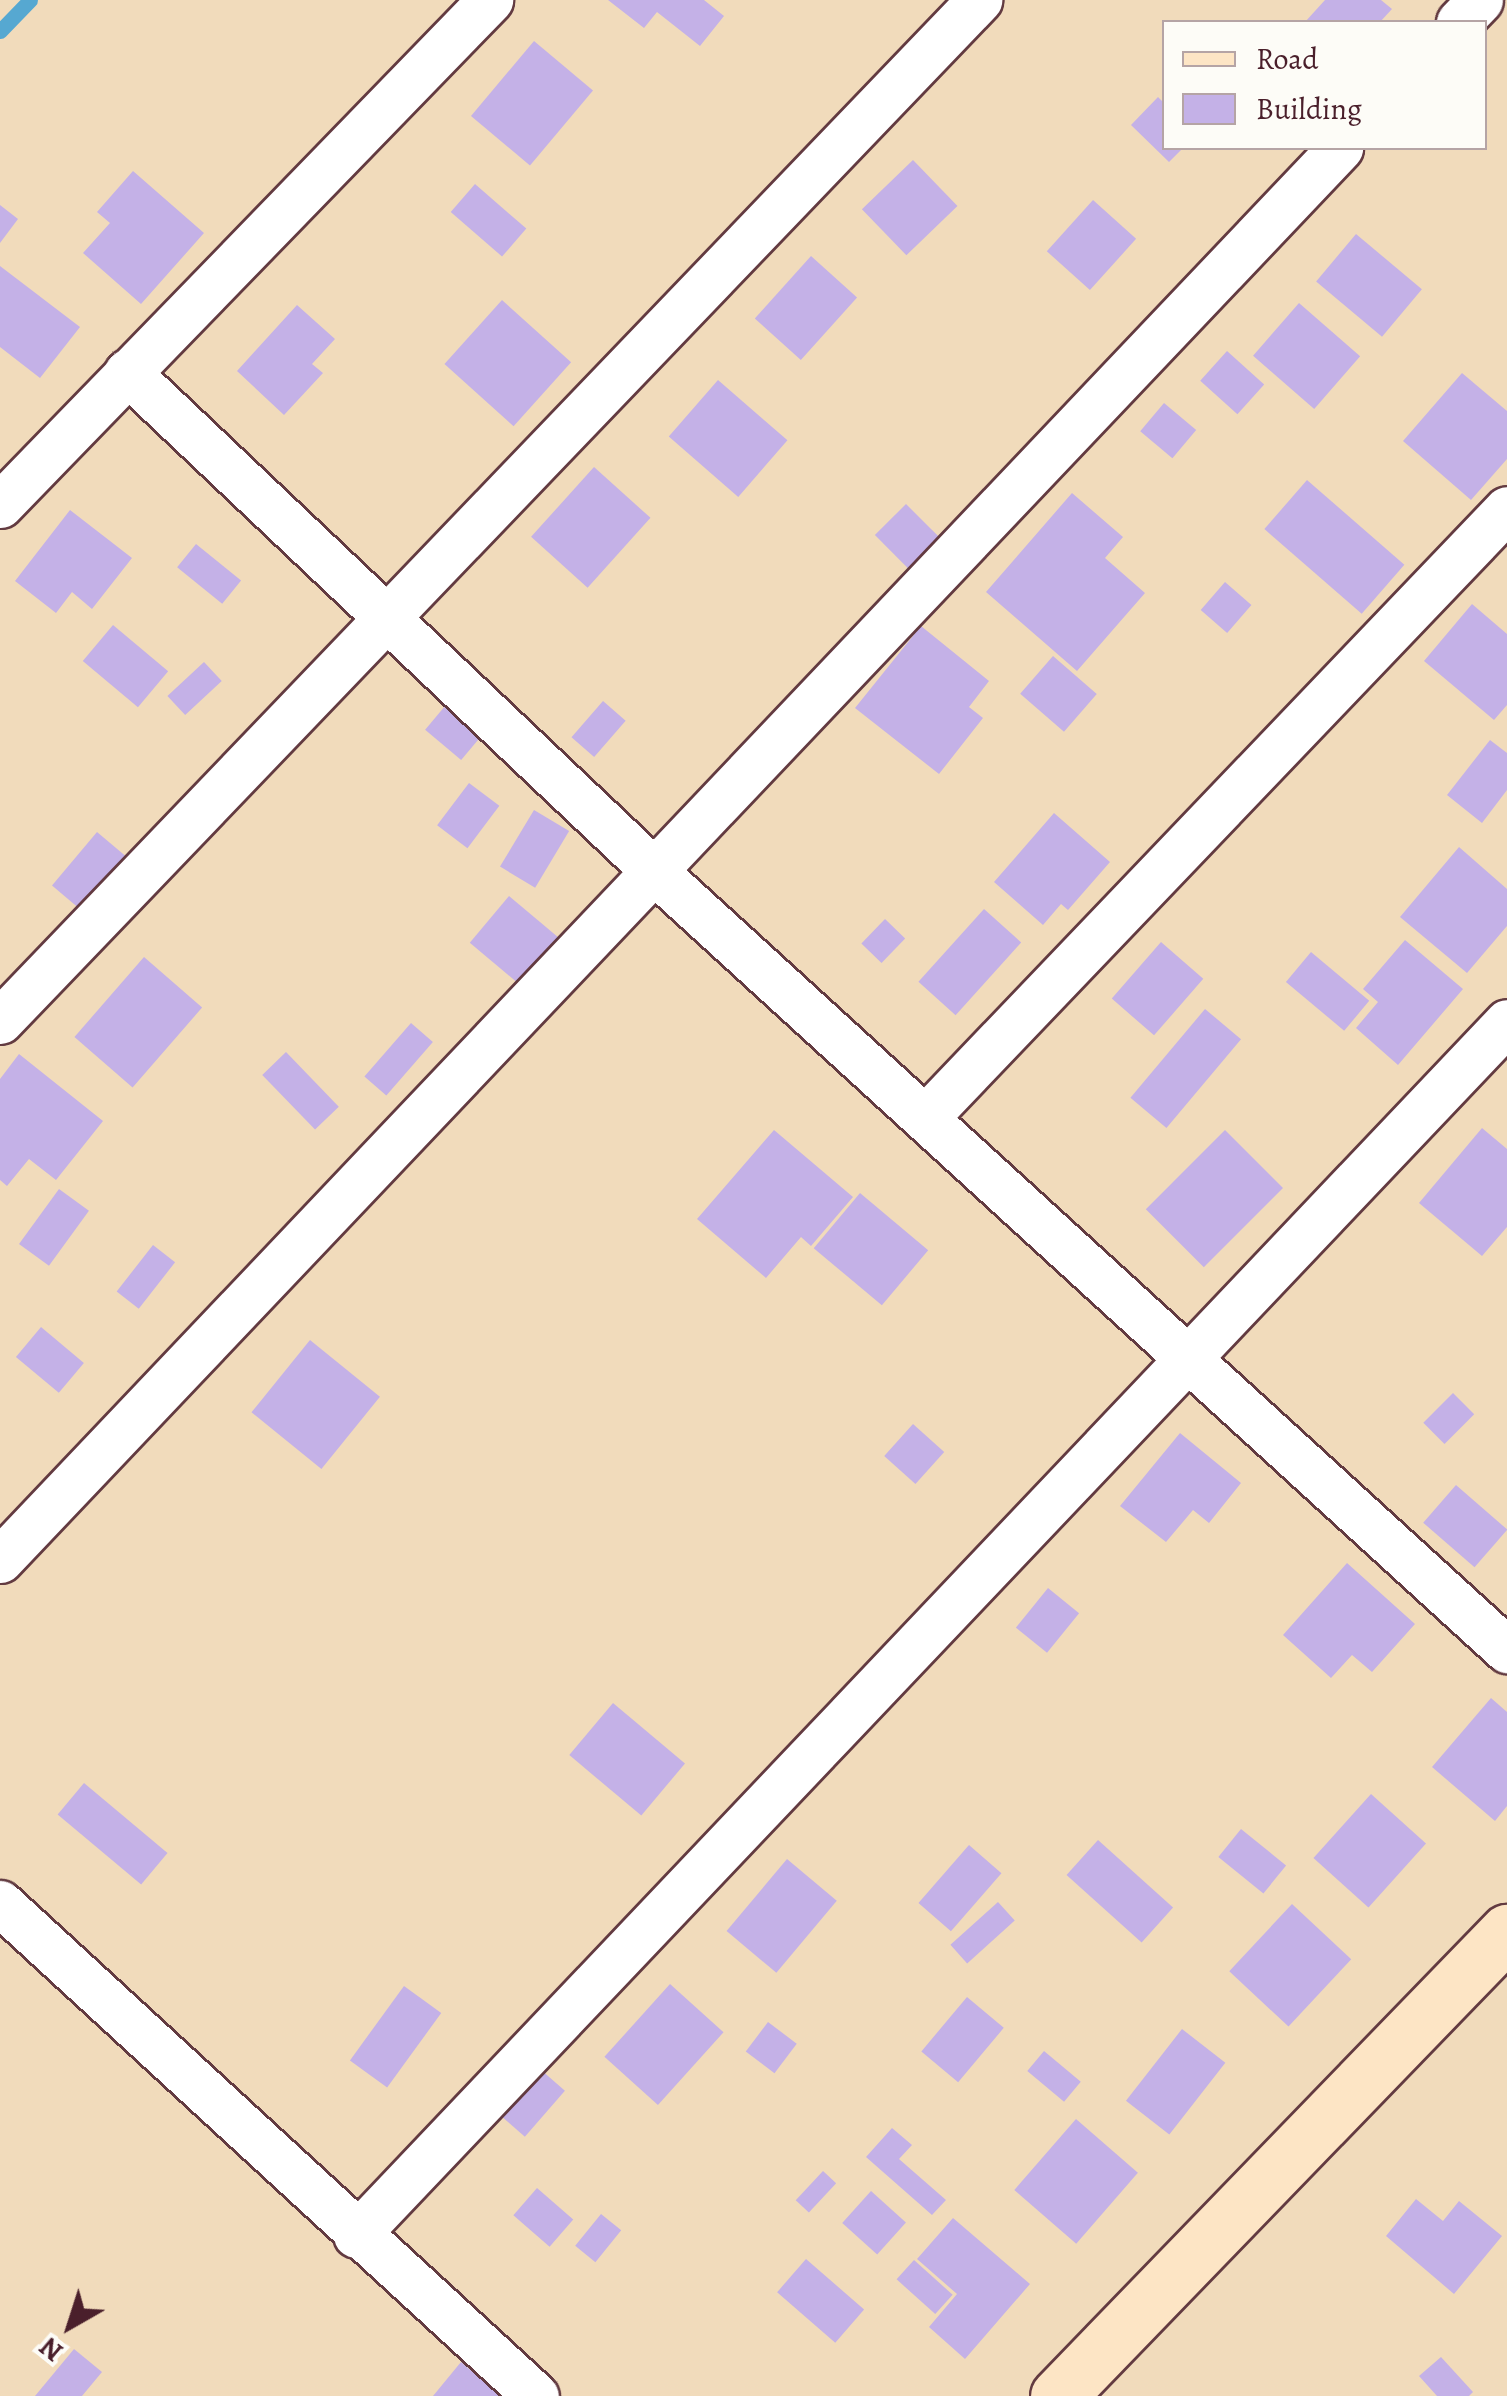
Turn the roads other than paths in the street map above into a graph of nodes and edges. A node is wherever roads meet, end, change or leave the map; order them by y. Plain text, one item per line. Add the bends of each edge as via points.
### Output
1 (490, 0) edge
2 (978, 0) edge
3 (1480, 0) edge
4 (1461, 20) edge
5 (1338, 150) edge
6 (127, 372) junction
7 (0, 505) edge
8 (1507, 510) edge
9 (386, 615) junction
10 (653, 870) junction
11 (0, 1020) edge
12 (1507, 1022) edge
13 (925, 1118) junction
14 (1185, 1358) junction
15 (0, 1560) edge
16 (1507, 1650) edge
17 (0, 1903) edge
18 (1507, 1932) edge
19 (356, 2235) junction
20 (536, 2396) edge
21 (1058, 2396) edge

1 - 6 street
2 - 9 street
3 - 4 street
5 - 10 street
6 - 7 street
6 - 9 street
8 - 13 street
9 - 10 street
9 - 11 street
10 - 13 street
10 - 15 street
12 - 14 street
13 - 14 street
14 - 16 street
14 - 19 street
17 - 19 street
18 - 21 main road
19 - 20 street

